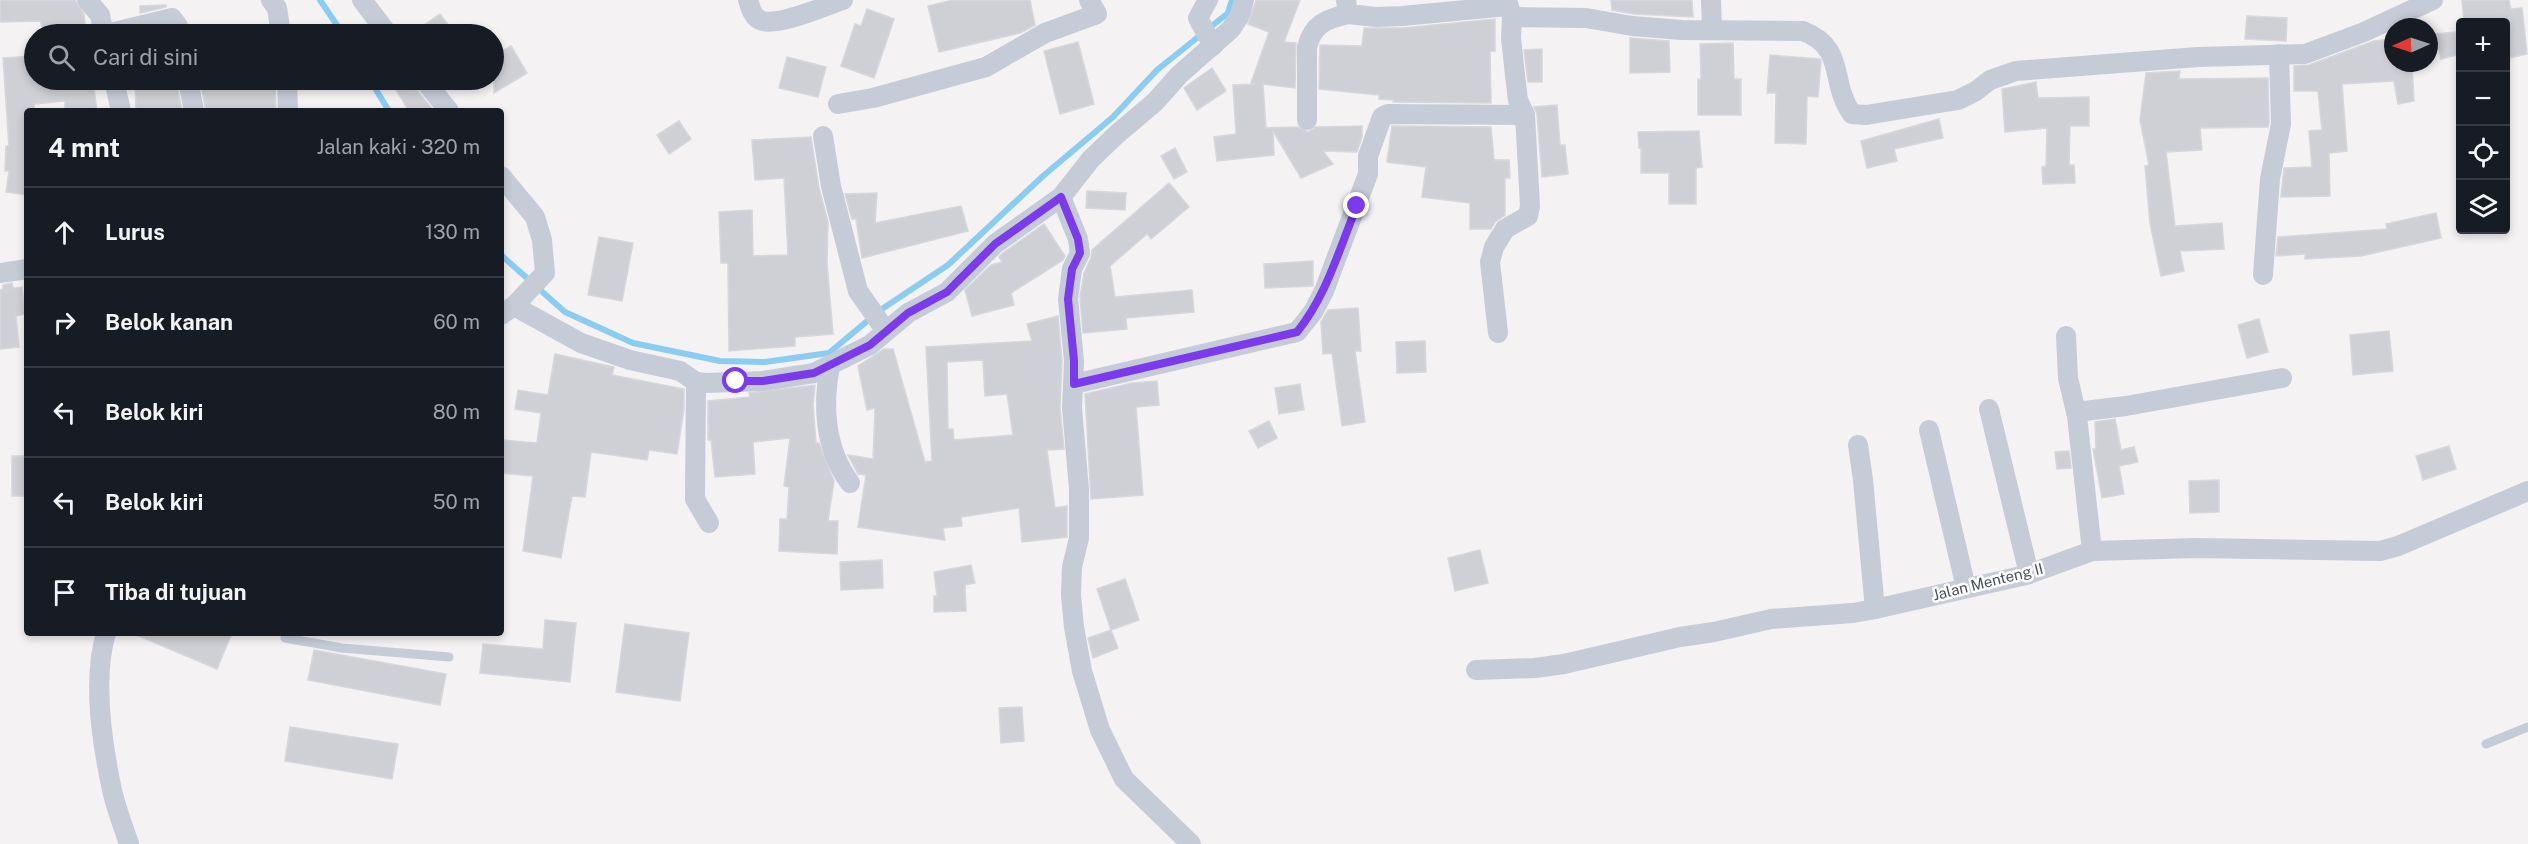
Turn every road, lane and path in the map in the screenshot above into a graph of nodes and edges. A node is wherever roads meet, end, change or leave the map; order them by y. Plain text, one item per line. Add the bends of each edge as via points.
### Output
1 (87, 0) edge
2 (271, 0) edge
3 (362, 0) edge
4 (748, 0) edge
5 (841, 0) edge
6 (1089, 0) edge
7 (1208, 0) edge
8 (1244, 0) edge
9 (1711, 0) edge
10 (2433, 0) edge
11 (1347, 7) edge
12 (1509, 8) edge
13 (102, 24) edge
14 (147, 24) edge
15 (176, 24) edge
16 (279, 24) edge
17 (380, 24) edge
18 (1712, 30) junction
19 (1208, 36) junction
20 (2279, 54) junction
21 (116, 90) edge
22 (190, 90) edge
23 (287, 90) edge
24 (432, 90) edge
25 (838, 104) dead end
26 (120, 108) edge
27 (193, 108) edge
28 (288, 108) edge
29 (447, 108) edge
30 (1524, 115) junction
31 (1307, 120) dead end
32 (823, 136) dead end
33 (504, 180) edge
34 (1061, 197) junction
35 (24, 269) edge
36 (0, 273) edge
37 (2264, 275) dead end
38 (513, 306) edge
39 (886, 331) junction
40 (1498, 333) dead end
41 (2066, 336) dead end
42 (830, 366) junction
43 (2282, 378) dead end
44 (696, 382) junction
45 (1074, 384) junction
46 (1989, 409) dead end
47 (2076, 412) junction
48 (1929, 430) dead end
49 (1858, 445) dead end
50 (850, 483) dead end
51 (2528, 491) edge
52 (709, 523) dead end
53 (2092, 551) junction
54 (2029, 574) junction
55 (1966, 588) junction
56 (1875, 609) junction
57 (105, 636) edge
58 (285, 638) dead end
59 (449, 657) dead end
60 (1476, 670) dead end
61 (2528, 727) edge
62 (2486, 744) dead end
63 (129, 844) edge
64 (1191, 844) edge

1 - 13 street
2 - 16 street
3 - 17 street
4 - 5 street via 758,20 767,22
6 - 25 street via 1097,14 1045,33 986,67
7 - 19 street via 1198,16
8 - 19 street via 1231,29
9 - 18 street
10 - 20 street via 2320,49 2305,54
11 - 12 street via 1376,17
11 - 31 street via 1319,23 1310,38
12 - 18 street via 1632,26
12 - 30 street via 1518,100
14 - 15 street via 172,18
18 - 20 street via 1790,30 1815,36 1831,50 1845,104 1858,116 1958,100 1990,80 2016,71
19 - 34 street via 1155,102 1091,159
20 - 37 street via 2281,124 2270,178
21 - 26 street
22 - 27 street
23 - 28 street
24 - 29 street
30 - 40 street via 1530,212 1505,229 1490,262
30 - 45 street via 1382,117 1368,156 1368,174 1324,291 1297,332
32 - 39 street via 831,186 858,291
33 - 38 street via 535,217 541,233 545,273
34 - 39 street via 995,244 947,292 908,313
34 - 45 street via 1080,253 1072,269 1068,299
35 - 36 street
38 - 44 street via 581,343 630,360 680,371
39 - 42 street via 870,345
41 - 47 street via 2068,378
42 - 44 street via 814,373 763,381
42 - 50 street via 825,388 829,435
43 - 47 street
44 - 52 street via 695,499
45 - 64 street via 1079,538 1071,595 1082,671 1100,730 1124,779
46 - 54 street
47 - 53 street
48 - 55 street
49 - 56 street
51 - 53 street, Jalan Menteng II via 2380,551
53 - 54 street, Jalan Menteng II
54 - 55 street, Jalan Menteng II
55 - 56 street, Jalan Menteng II
56 - 60 street, Jalan Menteng II via 1771,619 1564,664
57 - 63 street via 98,668 101,711 112,792
58 - 59 lane via 342,648
61 - 62 lane

